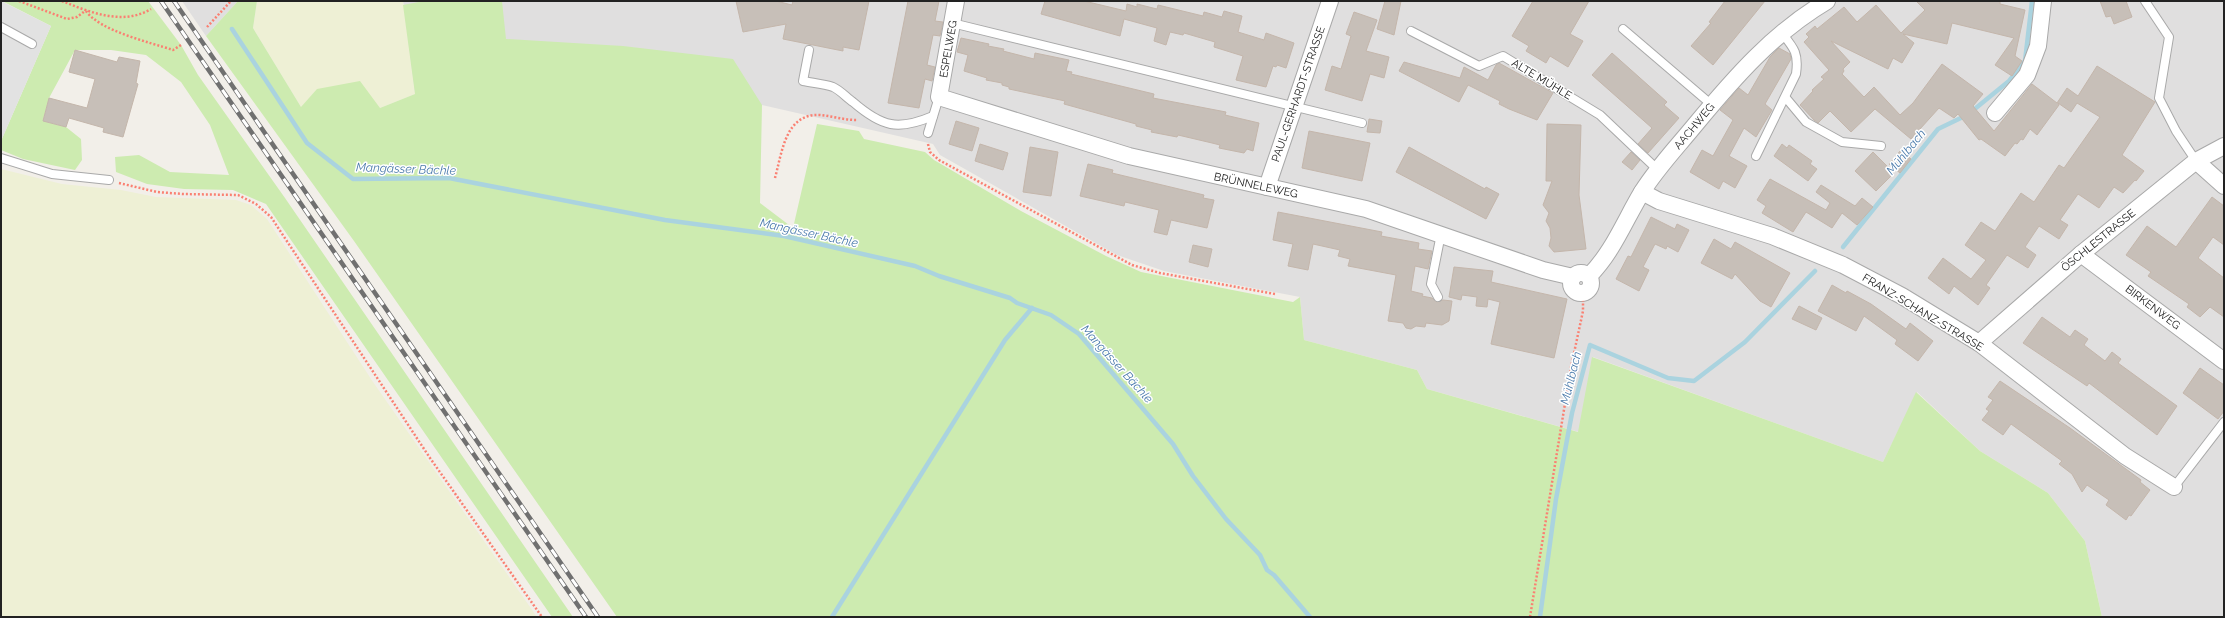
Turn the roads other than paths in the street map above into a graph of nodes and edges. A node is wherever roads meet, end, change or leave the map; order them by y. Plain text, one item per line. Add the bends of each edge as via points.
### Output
1 (956, 1) edge
2 (1330, 1) edge
3 (2043, 1) edge
4 (2145, 1) edge
5 (1821, 2) edge
6 (952, 23) junction
7 (1, 27) edge
8 (1623, 29) dead end
9 (1411, 31) dead end
10 (1781, 32) junction
11 (32, 44) dead end
12 (809, 50) dead end
13 (939, 97) junction
14 (1786, 98) junction
15 (1712, 105) junction
16 (1294, 106) junction
17 (1995, 113) dead end
18 (933, 116) junction
19 (1362, 123) dead end
20 (928, 133) road end
21 (1881, 146) dead end
22 (2224, 146) edge
23 (1756, 156) dead end
24 (1, 158) edge
25 (2196, 161) junction
26 (1658, 170) junction
27 (109, 180) road end
28 (2224, 186) edge
29 (1267, 187) junction
30 (1642, 192) junction
31 (1441, 234) junction
32 (2081, 254) junction
33 (1589, 276) junction
34 (1572, 277) junction
35 (1438, 297) dead end
36 (1979, 343) junction
37 (2224, 361) edge
38 (2224, 422) edge
39 (2174, 487) joint

1 - 6 street, ESPELWEG
2 - 16 street, PAUL-GERHARDT-STRASSE
3 - 17 street via 2038,46 2027,75
4 - 25 lane via 2169,37 2159,98 2176,132
5 - 10 street, AACHWEG
6 - 13 street, ESPELWEG
6 - 16 lane
7 - 11 lane
8 - 15 lane
9 - 26 lane, ALTE MÜHLE via 1479,66 1503,56 1600,115
10 - 14 lane via 1794,49 1798,61 1796,74
10 - 15 street, AACHWEG via 1739,72
12 - 18 lane via 804,81 834,88 881,122 899,126
13 - 18 lane
13 - 29 street, BRÜNNELEWEG via 1129,156
14 - 21 lane via 1806,122 1842,142
14 - 23 lane
15 - 26 street, AACHWEG
16 - 19 lane
16 - 29 street, PAUL-GERHARDT-STRASSE
18 - 20 lane
22 - 25 street, ÖSCHLESTRASSE
24 - 27 lane via 52,174
25 - 28 street
25 - 32 street, ÖSCHLESTRASSE
26 - 30 street, AACHWEG
29 - 31 street, BRÜNNELEWEG via 1366,209
30 - 33 street, AACHWEG via 1608,253
30 - 36 street, FRANZ-SCHANZ-STRASSE via 1659,201 1772,236 1843,265 1902,296
31 - 34 street, BRÜNNELEWEG via 1543,270
31 - 35 lane via 1431,284
32 - 36 street, ÖSCHLESTRASSE
32 - 37 street, BIRKENWEG
33 - 34 street via 1578,273
33 - 34 street via 1592,283 1589,290 1583,293 1577,293 1573,289
36 - 39 street, FRANZ-SCHANZ-STRASSE via 2125,456
38 - 39 lane

